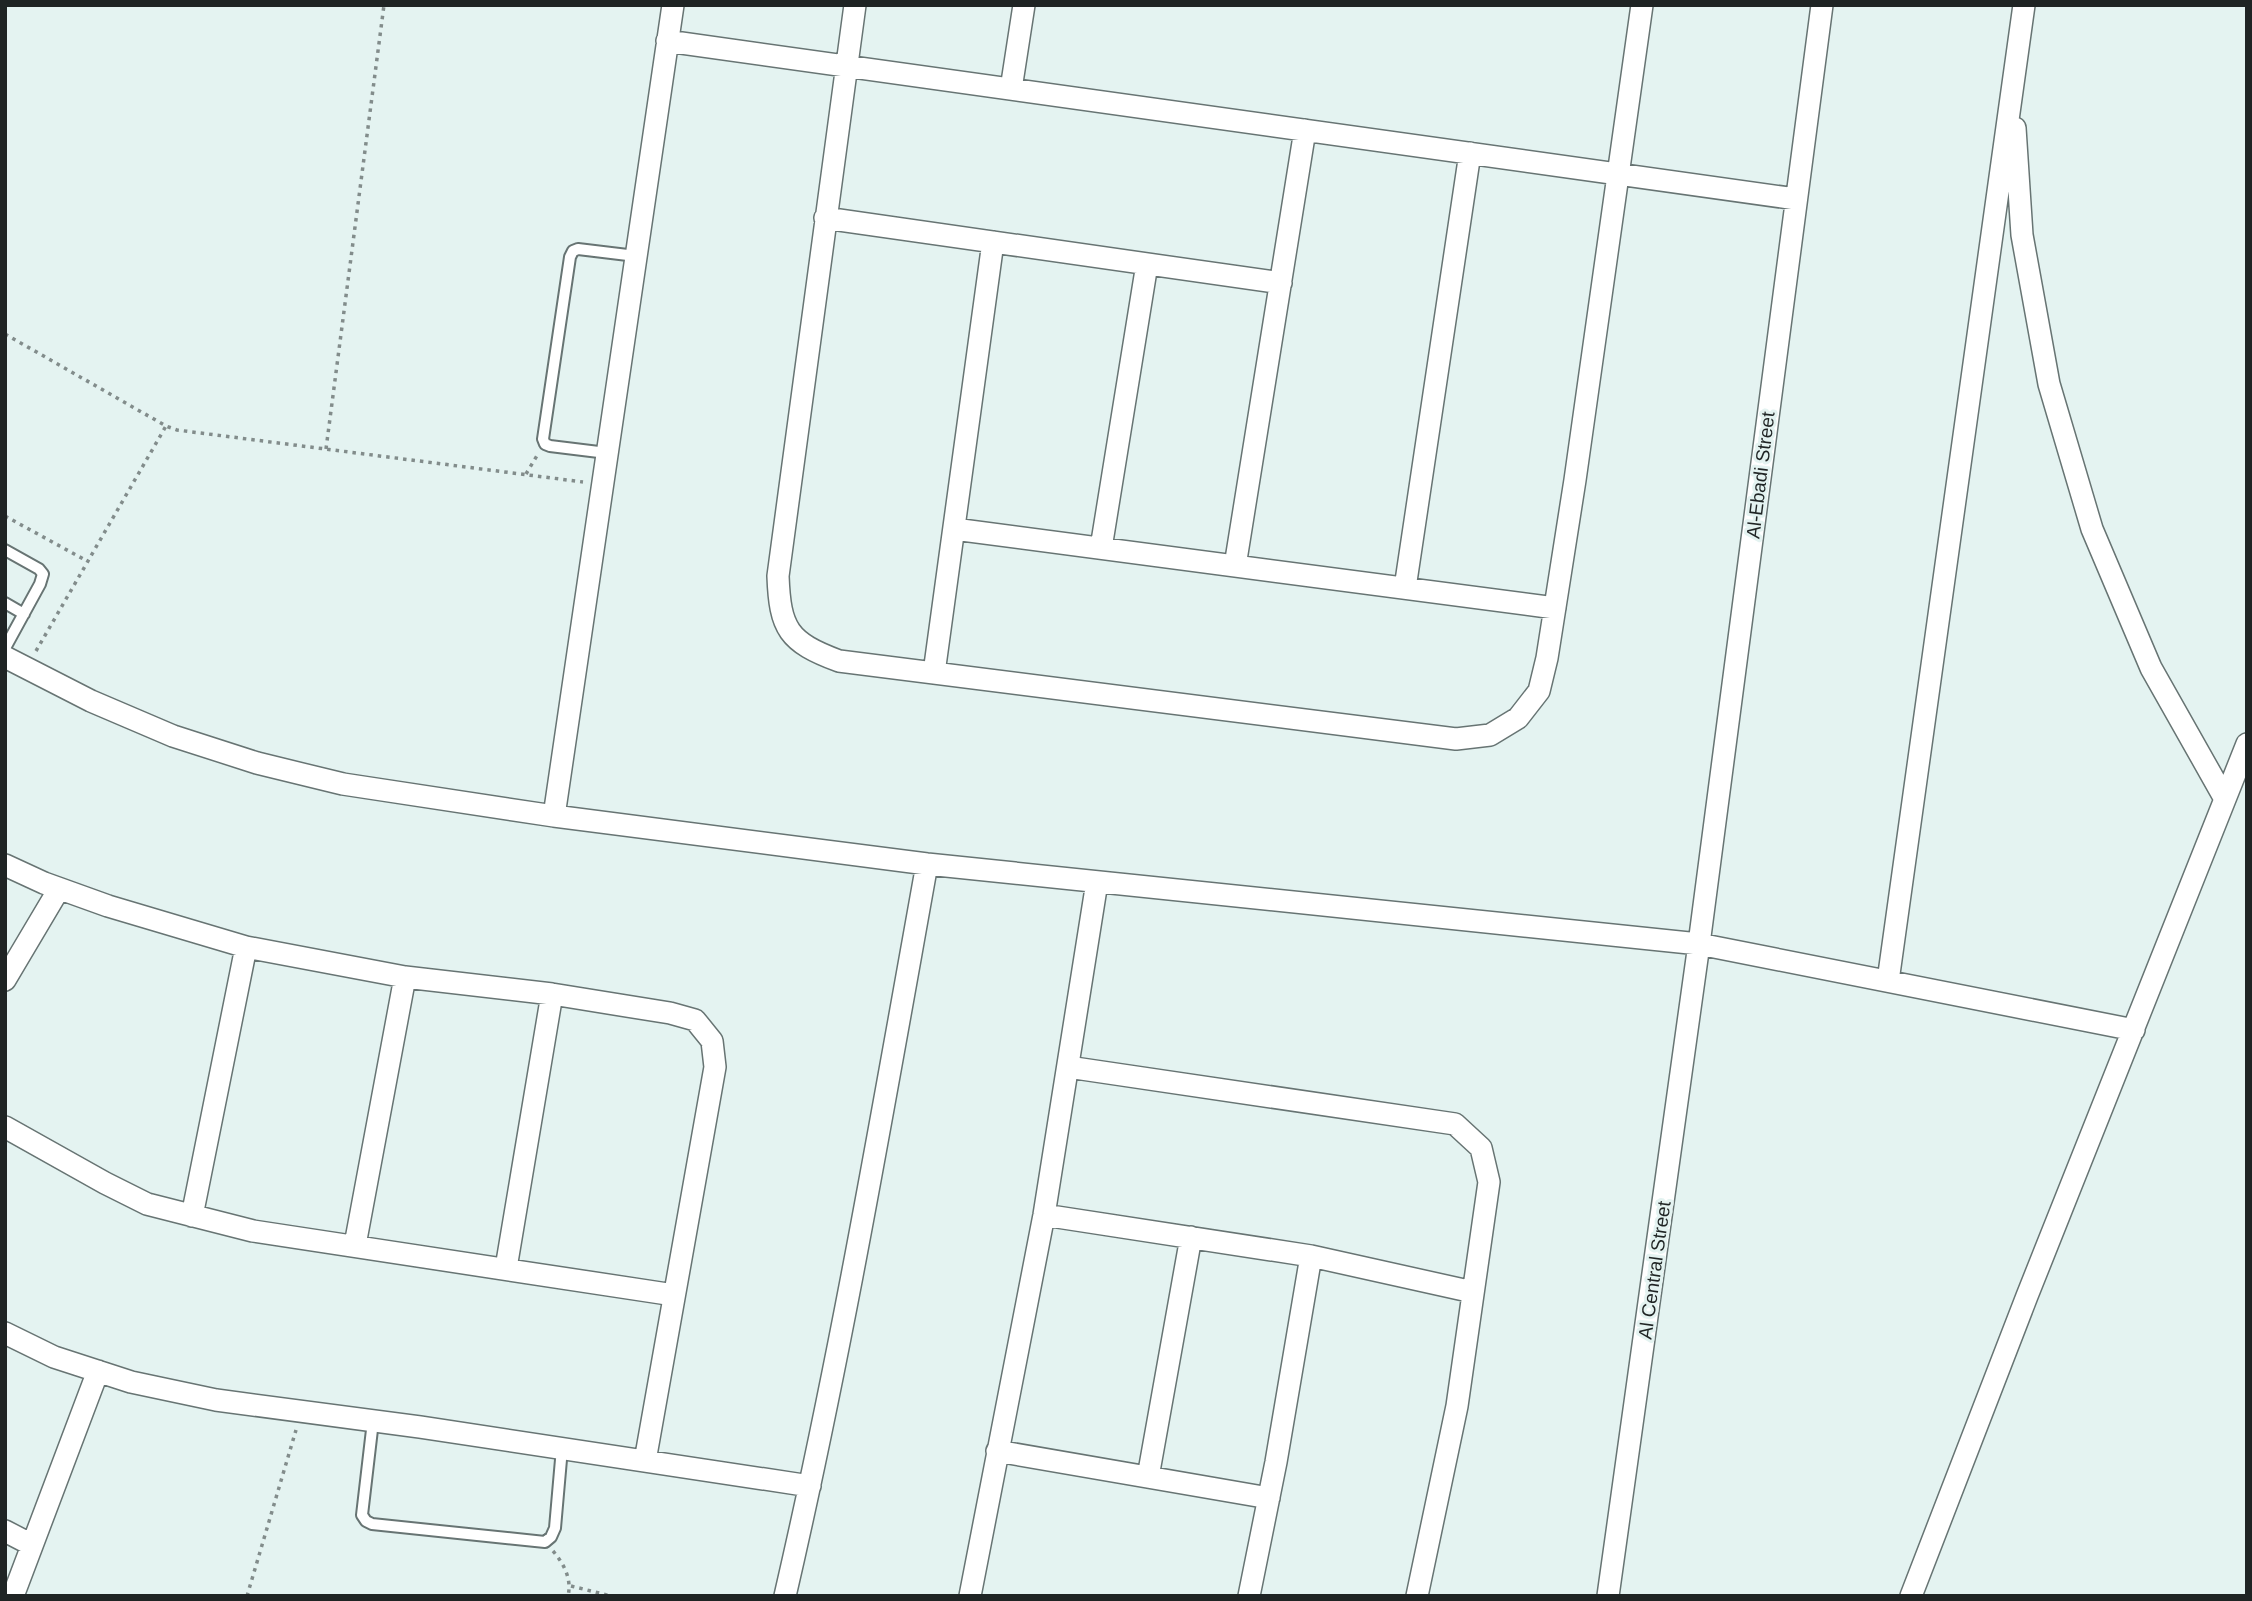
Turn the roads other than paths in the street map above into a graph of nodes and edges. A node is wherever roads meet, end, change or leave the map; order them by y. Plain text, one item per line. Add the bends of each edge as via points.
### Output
1 (673, 5) edge
2 (855, 5) edge
3 (1024, 5) edge
4 (1642, 5) edge
5 (1822, 5) edge
6 (2024, 5) edge
7 (667, 41) junction
8 (846, 66) junction
9 (2013, 84) junction
10 (1011, 89) junction
11 (1305, 130) junction
12 (1470, 153) junction
13 (1618, 174) junction
14 (1796, 199) junction
15 (825, 218) junction
16 (993, 242) junction
17 (636, 256) junction
18 (1147, 264) junction
19 (1280, 283) junction
20 (607, 453) junction
21 (954, 529) junction
22 (1101, 548) junction
23 (5, 550) edge
24 (1235, 566) junction
25 (1405, 588) junction
26 (5, 603) edge
27 (1555, 608) junction
28 (24, 614) junction
29 (5, 648) edge
30 (5, 657) edge
31 (934, 673) junction
32 (2247, 744) edge
33 (2225, 799) junction
34 (554, 816) junction
35 (5, 864) edge
36 (927, 864) junction
37 (1097, 882) junction
38 (59, 889) junction
39 (1699, 944) junction
40 (246, 947) junction
41 (405, 977) junction
42 (5, 980) edge
43 (1888, 982) junction
44 (552, 994) junction
45 (2134, 1030) junction
46 (1068, 1067) junction
47 (5, 1127) edge
48 (1044, 1215) junction
49 (192, 1216) junction
50 (1191, 1237) junction
51 (355, 1245) junction
52 (1311, 1256) junction
53 (506, 1268) junction
54 (1473, 1292) junction
55 (674, 1295) junction
56 (5, 1333) edge
57 (98, 1371) junction
58 (373, 1421) junction
59 (562, 1448) junction
60 (998, 1451) junction
61 (645, 1461) junction
62 (1148, 1477) junction
63 (810, 1486) junction
64 (1269, 1498) junction
65 (5, 1531) edge
66 (32, 1545) junction
67 (13, 1596) edge
68 (785, 1596) edge
69 (970, 1596) edge
70 (1249, 1596) edge
71 (1417, 1596) edge
72 (1608, 1596) edge
73 (1911, 1596) edge

1 - 7 street
2 - 8 street
3 - 10 street
4 - 13 street
5 - 14 street, Al-Ebadi Street
6 - 9 street
7 - 8 street
7 - 17 street
8 - 10 street
8 - 15 street
9 - 33 street via 2022,235 2049,384 2092,529 2151,668
9 - 43 street
10 - 11 street
11 - 12 street
11 - 19 street
12 - 13 street
12 - 25 street
13 - 14 street
13 - 27 street
14 - 39 street, Al-Ebadi Street
15 - 16 street
15 - 31 street via 778,576 779,607 789,633 812,651 839,661
16 - 18 street
16 - 21 street
17 - 20 street
17 - 20 lane via 573,251 543,439 550,446
18 - 19 street
18 - 22 street
19 - 24 street
20 - 34 street
21 - 22 street
21 - 31 street
22 - 24 street
23 - 28 lane via 43,574
24 - 25 street
25 - 27 street
26 - 28 lane
27 - 31 street via 1539,691 1518,718 1489,735 1456,739
28 - 29 lane
30 - 34 street via 173,736 257,763 343,784
32 - 33 street
33 - 45 street
34 - 36 street
35 - 38 street
36 - 37 street
36 - 63 street
37 - 39 street
37 - 46 street
38 - 40 street
38 - 42 street
39 - 43 street
39 - 72 street, Al Central Street
40 - 41 street
40 - 49 street
41 - 44 street
41 - 51 street
43 - 45 street
44 - 53 street
44 - 55 street via 695,1020 712,1041 715,1067
45 - 73 street
46 - 48 street
46 - 54 street via 1455,1124 1480,1148 1489,1182
47 - 49 street via 136,1199
48 - 50 street
48 - 60 street
49 - 51 street via 253,1231
50 - 52 street
50 - 62 street
51 - 53 street
52 - 54 street
52 - 64 street
53 - 55 street
54 - 71 street via 1457,1406
55 - 61 street
56 - 57 street via 54,1357
57 - 58 street via 216,1400
57 - 66 street
58 - 59 street
58 - 59 lane via 362,1507 362,1515 372,1524 545,1542 555,1528
59 - 61 street
60 - 62 street
60 - 69 street
61 - 63 street
62 - 64 street
63 - 68 street
64 - 70 street
65 - 66 street
66 - 67 street

